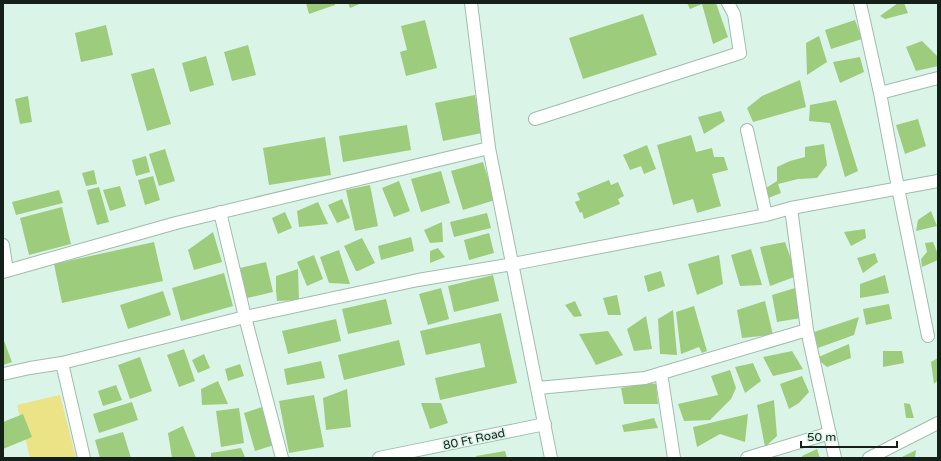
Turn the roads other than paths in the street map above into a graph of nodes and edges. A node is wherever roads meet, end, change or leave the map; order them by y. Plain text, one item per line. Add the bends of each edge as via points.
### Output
1 (471, 3) edge
2 (728, 3) edge
3 (860, 3) edge
4 (938, 78) edge
5 (880, 93) junction
6 (535, 120) dead end
7 (747, 130) dead end
8 (489, 148) junction
9 (938, 181) edge
10 (898, 188) junction
11 (791, 208) junction
12 (220, 212) junction
13 (766, 215) junction
14 (3, 245) edge
15 (513, 264) junction
16 (5, 272) edge
17 (245, 317) junction
18 (807, 330) junction
19 (928, 336) dead end
20 (62, 363) junction
21 (661, 373) junction
22 (3, 374) edge
23 (538, 388) junction
24 (938, 423) edge
25 (544, 424) junction
26 (830, 433) junction
27 (84, 458) edge
28 (282, 458) edge
29 (379, 458) edge
30 (552, 458) edge
31 (674, 458) edge
32 (747, 458) edge
33 (835, 458) edge
34 (869, 458) edge

1 - 8 street
2 - 6 street via 734,14 740,53
3 - 5 street
4 - 5 street
5 - 10 street
7 - 13 street
8 - 12 street
8 - 15 street
9 - 10 street
10 - 11 street
10 - 19 street
11 - 13 street
11 - 18 street
12 - 16 street
12 - 17 street
13 - 15 street
14 - 16 street
15 - 17 street via 418,280
15 - 23 street
17 - 20 street
17 - 28 street
18 - 21 street
18 - 26 street
20 - 22 street
20 - 27 street
21 - 23 street via 645,378
21 - 31 street
23 - 25 street
24 - 34 street
25 - 29 street, 80 Ft Road
25 - 30 street
26 - 32 street
26 - 33 street

